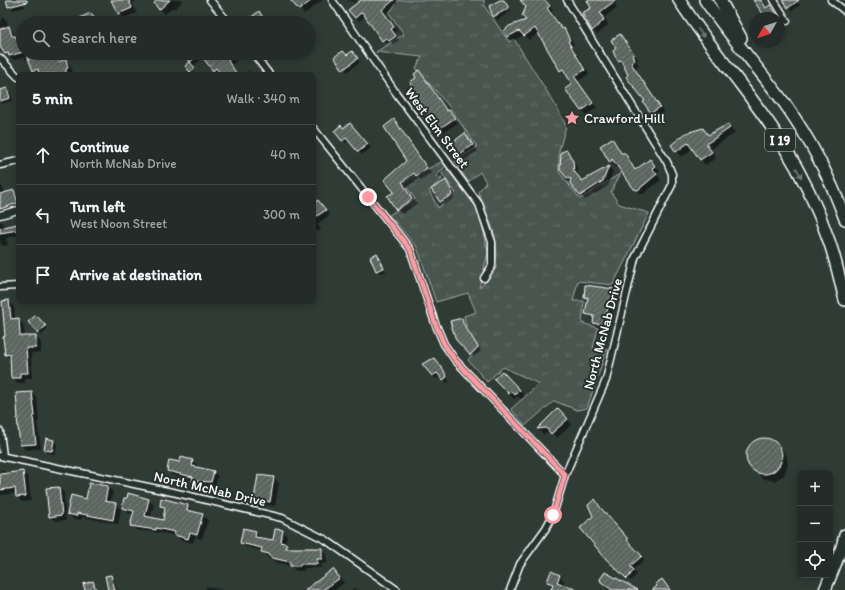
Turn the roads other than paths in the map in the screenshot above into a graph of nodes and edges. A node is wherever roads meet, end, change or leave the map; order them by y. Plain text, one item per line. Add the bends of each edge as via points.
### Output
1 (210, 0) edge
2 (332, 0) edge
3 (567, 0) edge
4 (679, 0) edge
5 (706, 0) edge
6 (720, 0) edge
7 (774, 0) edge
8 (831, 0) edge
9 (845, 11) edge
10 (223, 16) edge
11 (787, 21) dead end
12 (0, 58) edge
13 (259, 60) edge
14 (268, 72) edge
15 (16, 75) edge
16 (786, 105) junction
17 (316, 132) edge
18 (16, 161) edge
19 (0, 165) edge
20 (16, 211) edge
21 (0, 215) edge
22 (845, 219) edge
23 (484, 278) dead end
24 (16, 286) edge
25 (0, 287) edge
26 (845, 300) edge
27 (0, 431) edge
28 (2, 456) edge
29 (565, 475) junction
30 (845, 535) edge
31 (397, 590) edge
32 (510, 590) edge
33 (825, 590) edge

1 - 10 street
2 - 23 street, West Elm Street via 396,93 479,204 492,242 492,266
3 - 29 street, North McNab Drive via 659,147 672,174 672,185 636,258 606,380
4 -> 26 highway, I 19 via 782,143 803,181 829,241
5 - 16 highway, I 19
6 - 16 highway via 739,34
7 - 11 street
8 - 9 street
12 - 15 street
13 - 14 street
16 - 22 highway, I 19 via 821,167
17 - 29 street via 410,249 435,323 444,344 455,360
18 - 19 street
20 - 21 street
24 - 25 street
27 - 28 street
28 - 31 street, North McNab Drive via 282,518 326,540
29 - 32 street, North McNab Drive via 553,515 520,564
30 - 33 highway

